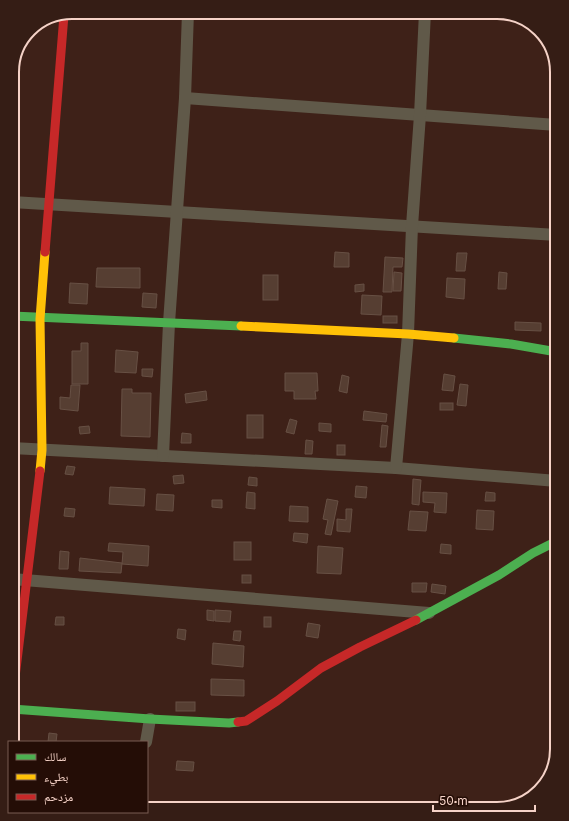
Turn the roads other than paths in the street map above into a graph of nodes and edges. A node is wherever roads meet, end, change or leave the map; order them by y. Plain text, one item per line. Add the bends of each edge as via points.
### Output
1 (188, 19) edge
2 (425, 19) edge
3 (64, 20) edge
4 (185, 98) junction
5 (420, 115) junction
6 (550, 124) edge
7 (19, 203) edge
8 (50, 205) junction
9 (176, 212) junction
10 (412, 226) junction
11 (550, 235) edge
12 (19, 317) edge
13 (40, 319) junction
14 (169, 323) junction
15 (408, 334) junction
16 (550, 351) edge
17 (19, 448) edge
18 (42, 450) junction
19 (163, 456) junction
20 (396, 468) junction
21 (550, 480) edge
22 (550, 544) edge
23 (19, 580) edge
24 (26, 580) junction
25 (430, 613) junction
26 (19, 641) edge
27 (19, 710) edge
28 (150, 719) junction
29 (146, 741) edge

1 - 4 street
2 - 5 street
3 - 8 street
4 - 5 street
4 - 9 street
5 - 6 street
5 - 10 street
7 - 8 street
8 - 9 street
8 - 13 street
9 - 10 street
9 - 14 street
10 - 11 street
10 - 15 street
12 - 13 street
13 - 14 street
13 - 18 street
14 - 15 street
14 - 19 street
15 - 16 street via 511,344
15 - 20 street
17 - 18 street
18 - 19 street
18 - 24 street
19 - 20 street
20 - 21 street
22 - 25 street
23 - 24 street
24 - 25 street
24 - 26 street
25 - 28 street via 321,668 246,721 229,723
27 - 28 street
28 - 29 street

